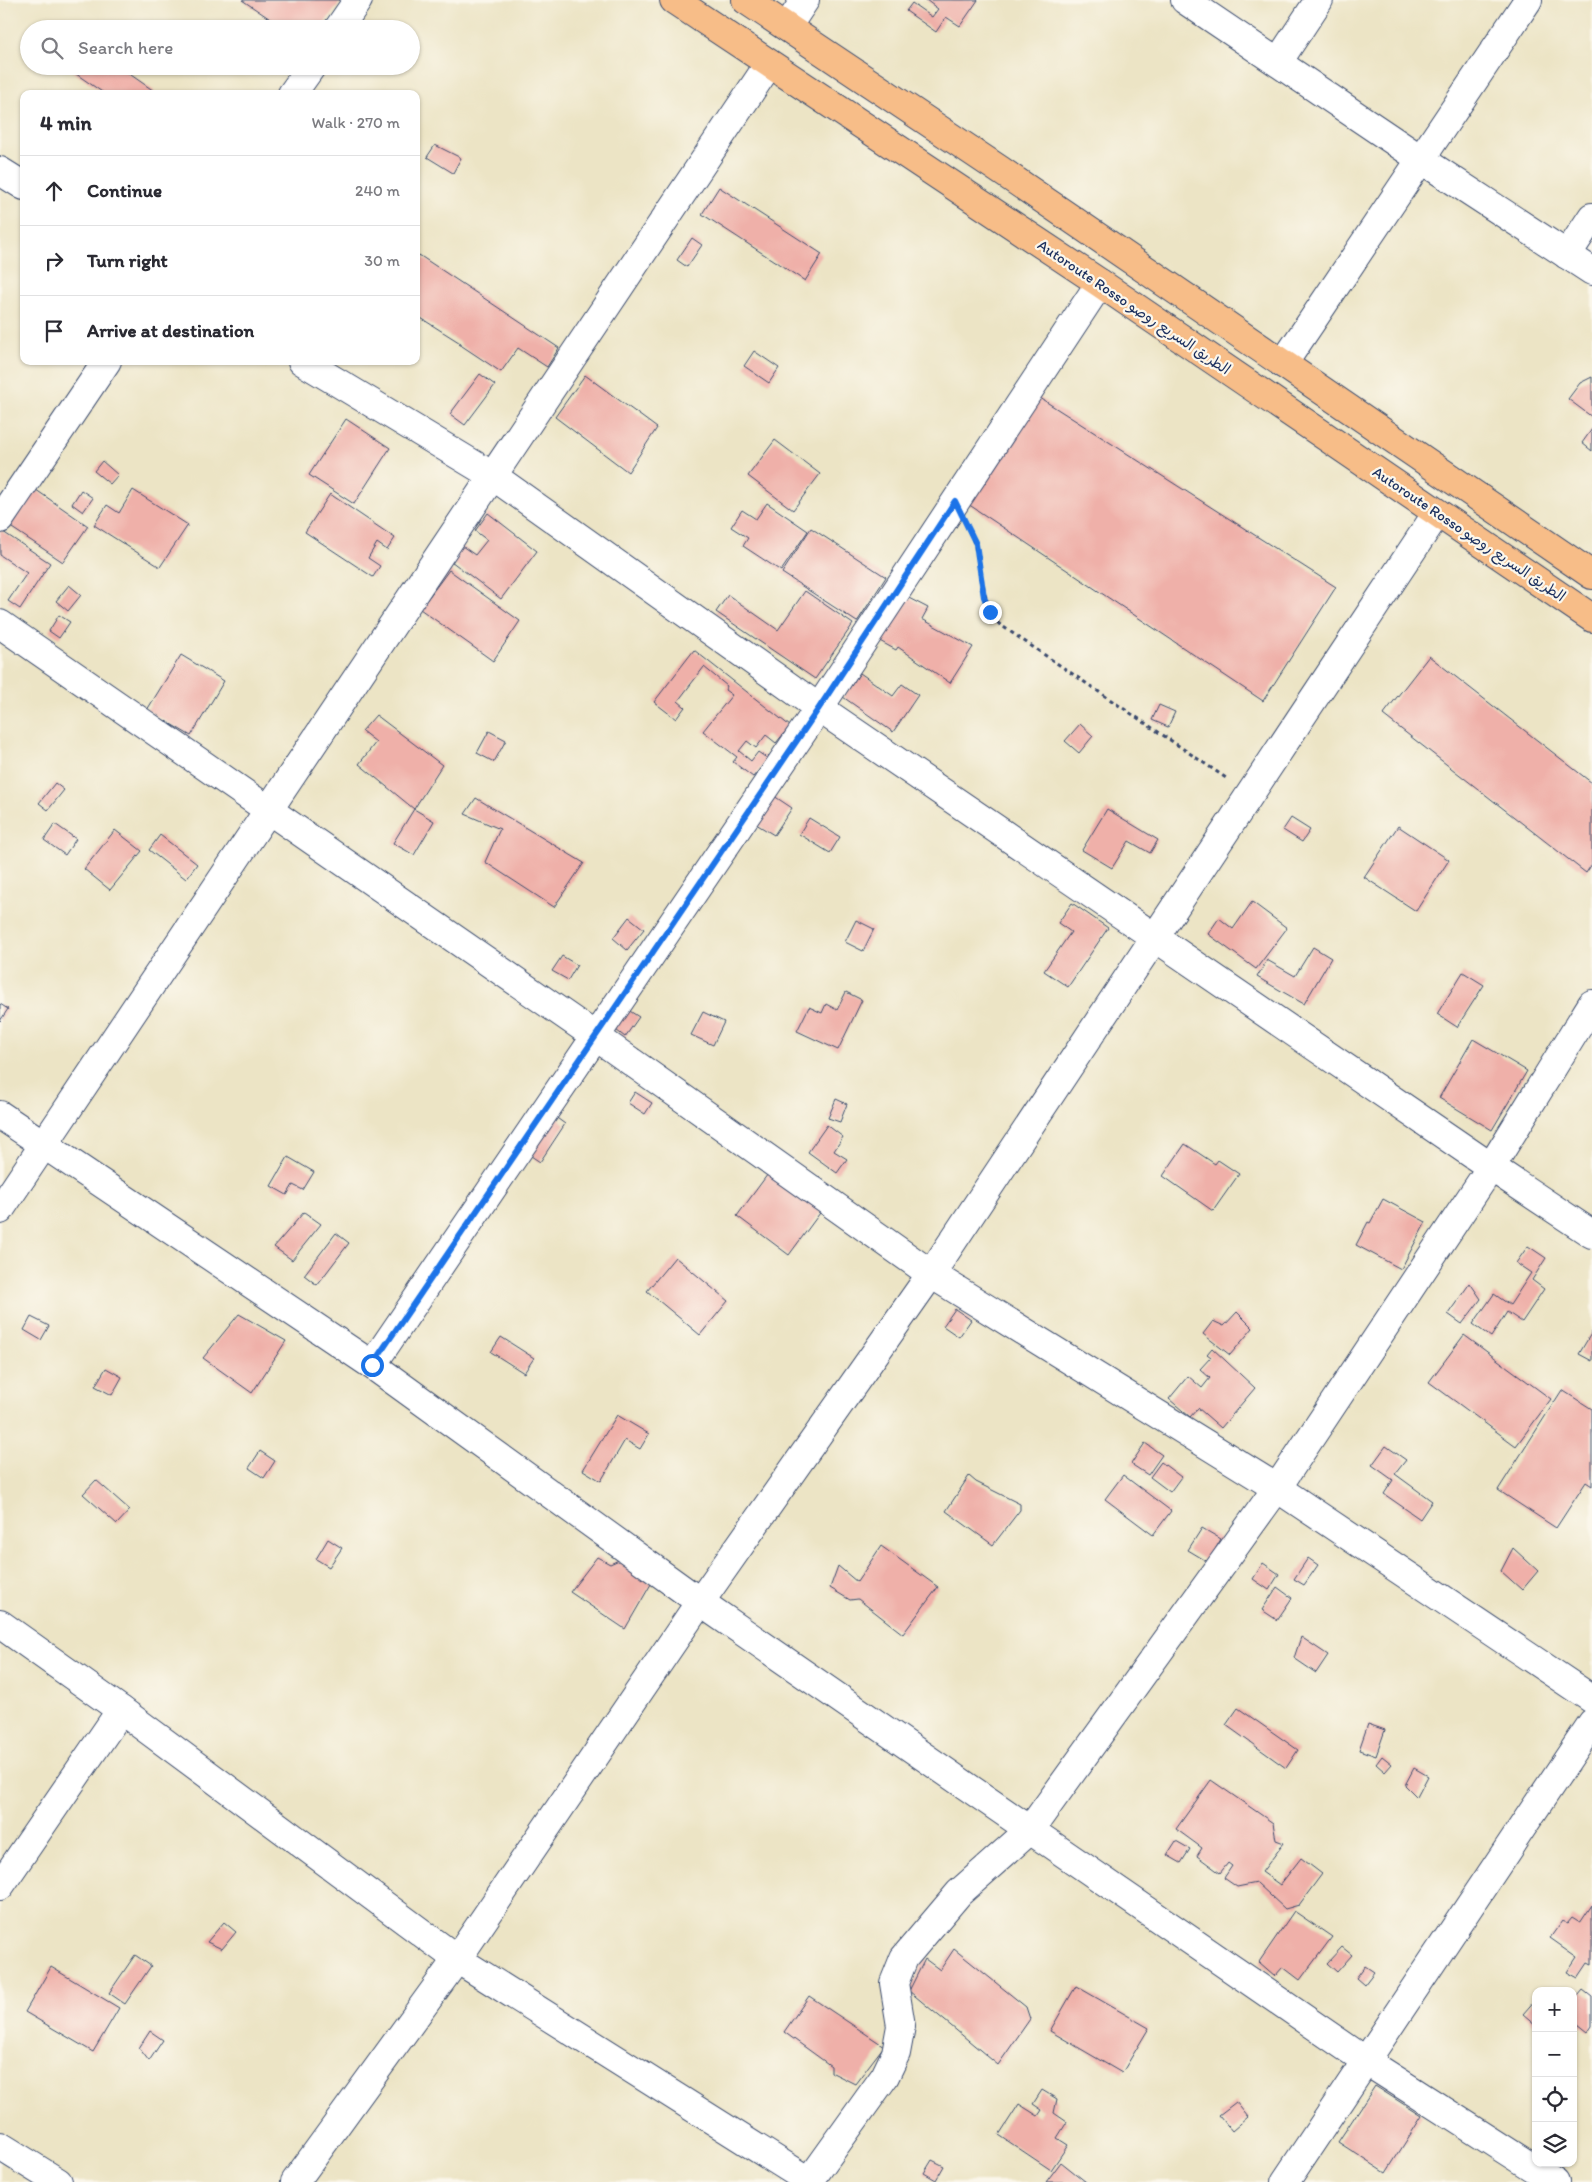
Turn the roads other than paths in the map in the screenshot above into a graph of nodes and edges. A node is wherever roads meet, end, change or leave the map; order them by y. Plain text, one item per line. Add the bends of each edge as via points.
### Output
1 (358, 0) edge
2 (674, 0) edge
3 (746, 0) edge
4 (805, 0) edge
5 (1185, 0) edge
6 (1318, 0) edge
7 (1528, 0) edge
8 (344, 20) edge
9 (787, 27) junction
10 (1278, 62) junction
11 (769, 64) junction
12 (306, 75) edge
13 (295, 90) edge
14 (1422, 160) junction
15 (0, 171) edge
16 (20, 184) edge
17 (1592, 217) edge
18 (1567, 255) junction
19 (1592, 271) edge
20 (1100, 283) junction
21 (1283, 364) junction
22 (104, 365) edge
23 (309, 365) edge
24 (493, 476) junction
25 (1438, 513) junction
26 (0, 519) edge
27 (1592, 575) edge
28 (1592, 618) edge
29 (0, 624) edge
30 (819, 708) junction
31 (267, 809) junction
32 (1155, 938) junction
33 (1592, 1004) edge
34 (595, 1036) junction
35 (0, 1115) edge
36 (44, 1144) junction
37 (1492, 1168) junction
38 (0, 1210) edge
39 (1592, 1234) edge
40 (932, 1274) junction
41 (372, 1365) junction
42 (1276, 1488) junction
43 (700, 1602) junction
44 (0, 1624) edge
45 (1592, 1699) edge
46 (121, 1710) junction
47 (1592, 1724) edge
48 (1030, 1830) junction
49 (0, 1886) edge
50 (457, 1959) junction
51 (1366, 2061) junction
52 (0, 2146) edge
53 (58, 2182) edge
54 (295, 2182) edge
55 (810, 2182) edge
56 (1285, 2182) edge
57 (1555, 2182) edge

1 - 8 street
2 - 11 highway, Autoroute Rosso الطريق السريع روصو
3 - 9 highway
4 - 9 street
5 - 10 street
6 - 10 street
7 - 14 street
9 - 21 highway
10 - 14 street
11 - 20 highway, Autoroute Rosso الطريق السريع روصو
11 - 24 street
12 - 13 street
14 - 18 street
14 - 21 street
15 - 16 street
17 - 18 street
18 - 19 street
20 - 25 highway, Autoroute Rosso الطريق السريع روصو
20 - 30 street
21 - 27 highway
22 - 26 street
23 - 24 street
24 - 30 street
24 - 31 street
25 - 28 highway, Autoroute Rosso الطريق السريع روصو
25 - 32 street
29 - 31 street
30 - 32 street
30 - 34 street
31 - 34 street
31 - 36 street
32 - 37 street
32 - 40 street
33 - 37 street
34 - 40 street
34 - 41 street
35 - 36 street
36 - 38 street
36 - 41 street
37 - 39 street
37 - 42 street
40 - 42 street
40 - 43 street
41 - 43 street
42 - 45 street
42 - 48 street
43 - 48 street
43 - 50 street
44 - 46 street
46 - 49 street
46 - 50 street
47 - 51 street
48 - 51 street
48 - 55 street via 959,1893 904,1958 894,1983 901,2026 896,2053 884,2076
50 - 54 street
50 - 55 street
51 - 56 street
51 - 57 street
52 - 53 street

